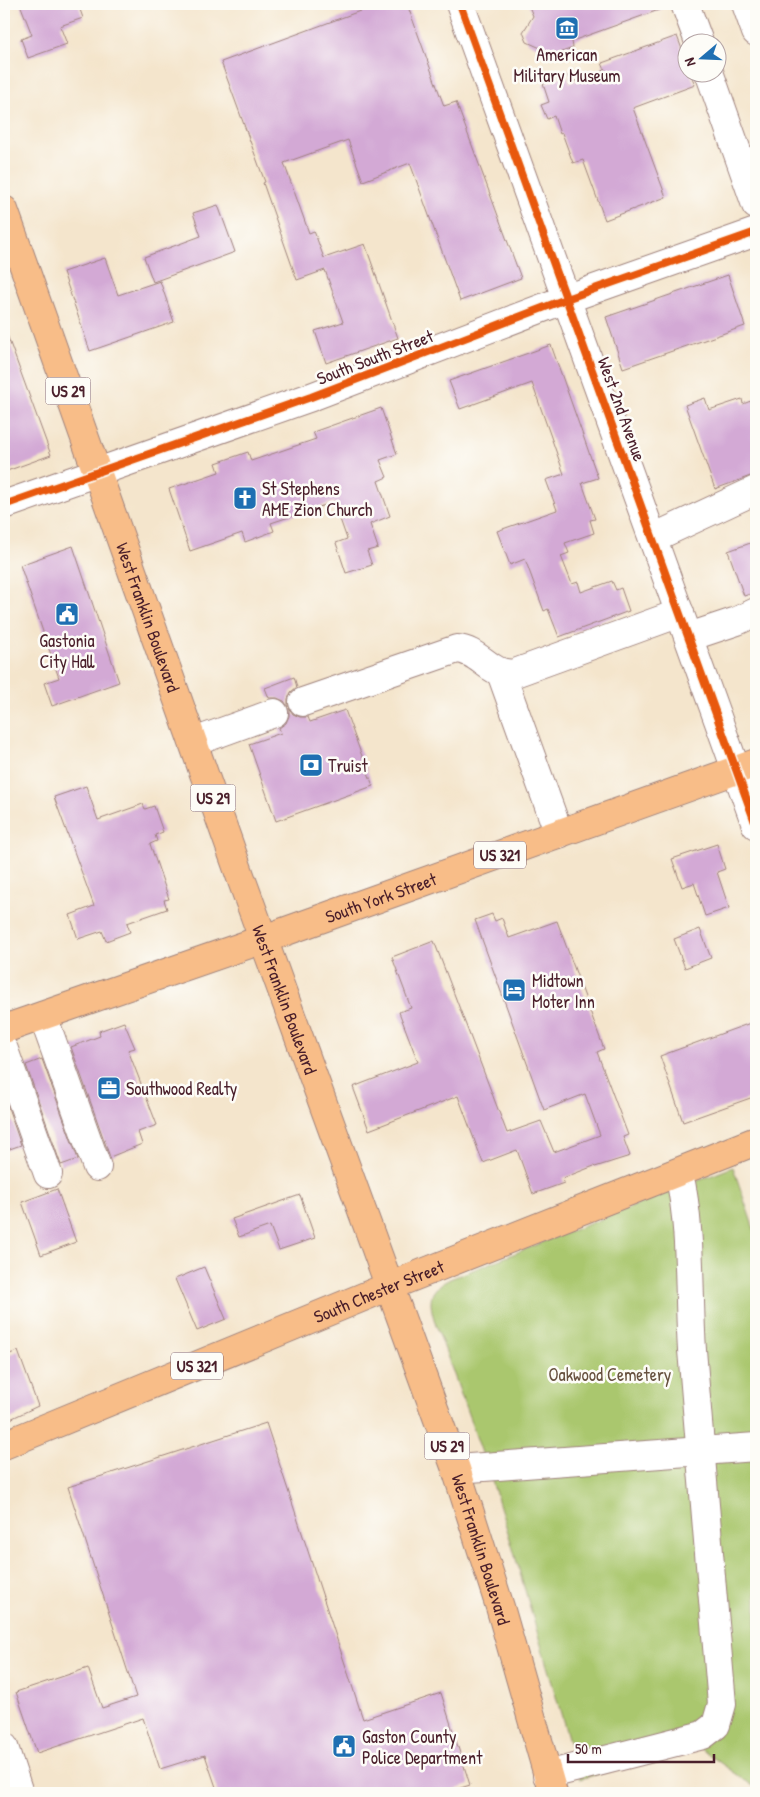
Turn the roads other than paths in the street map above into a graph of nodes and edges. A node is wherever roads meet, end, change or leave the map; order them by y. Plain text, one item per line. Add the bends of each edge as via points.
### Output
1 (460, 4) edge
2 (685, 4) edge
3 (746, 4) edge
4 (695, 32) edge
5 (756, 32) edge
6 (713, 82) edge
7 (756, 205) edge
8 (4, 210) edge
9 (756, 232) edge
10 (566, 299) junction
11 (97, 471) junction
12 (756, 490) edge
13 (4, 505) edge
14 (652, 538) junction
15 (756, 612) edge
16 (684, 625) junction
17 (501, 673) junction
18 (303, 702) dead end
19 (274, 713) dead end
20 (194, 742) junction
21 (746, 767) edge
22 (756, 825) edge
23 (559, 834) junction
24 (264, 939) junction
25 (43, 1016) junction
26 (4, 1029) edge
27 (4, 1050) edge
28 (756, 1142) edge
29 (97, 1167) dead end
30 (679, 1173) junction
31 (48, 1174) dead end
32 (390, 1286) junction
33 (4, 1445) edge
34 (756, 1447) edge
35 (699, 1451) junction
36 (456, 1469) junction
37 (4, 1747) edge
38 (550, 1784) edge
39 (19, 1793) edge

1 - 10 street, West 2nd Avenue
2 - 4 street
3 - 5 street
6 - 7 street
8 - 11 main road, West Franklin Boulevard / US 29
9 - 10 street, South South Street
10 - 11 street, South South Street via 312,397
10 - 14 street, West 2nd Avenue
11 - 13 street, South South Street
11 - 20 main road, West Franklin Boulevard / US 29
12 - 14 street
14 - 16 street, West 2nd Avenue
15 - 16 street via 737,621
16 - 17 street via 515,673
16 - 21 street, West 2nd Avenue
17 - 18 street via 472,652 457,649
17 - 23 street
19 - 20 street
20 - 24 main road, West Franklin Boulevard / US 29
21 - 22 street, West 2nd Avenue
21 - 23 main road, South York Street / US 321
23 - 24 main road, South York Street / US 321
24 - 25 main road, South York Street / US 321
24 - 32 main road, West Franklin Boulevard / US 29
25 - 26 main road, South York Street / US 321
25 - 29 street
27 - 31 street
28 - 30 main road, South Chester Street / US 321
30 - 32 main road, South Chester Street / US 321
30 - 35 street via 685,1199
32 - 33 main road, South Chester Street / US 321
32 - 36 main road, West Franklin Boulevard / US 29
34 - 35 street
35 - 36 street
35 - 38 street via 722,1704 716,1725 703,1735
36 - 38 main road, West Franklin Boulevard / US 29 via 500,1607
37 - 39 street

